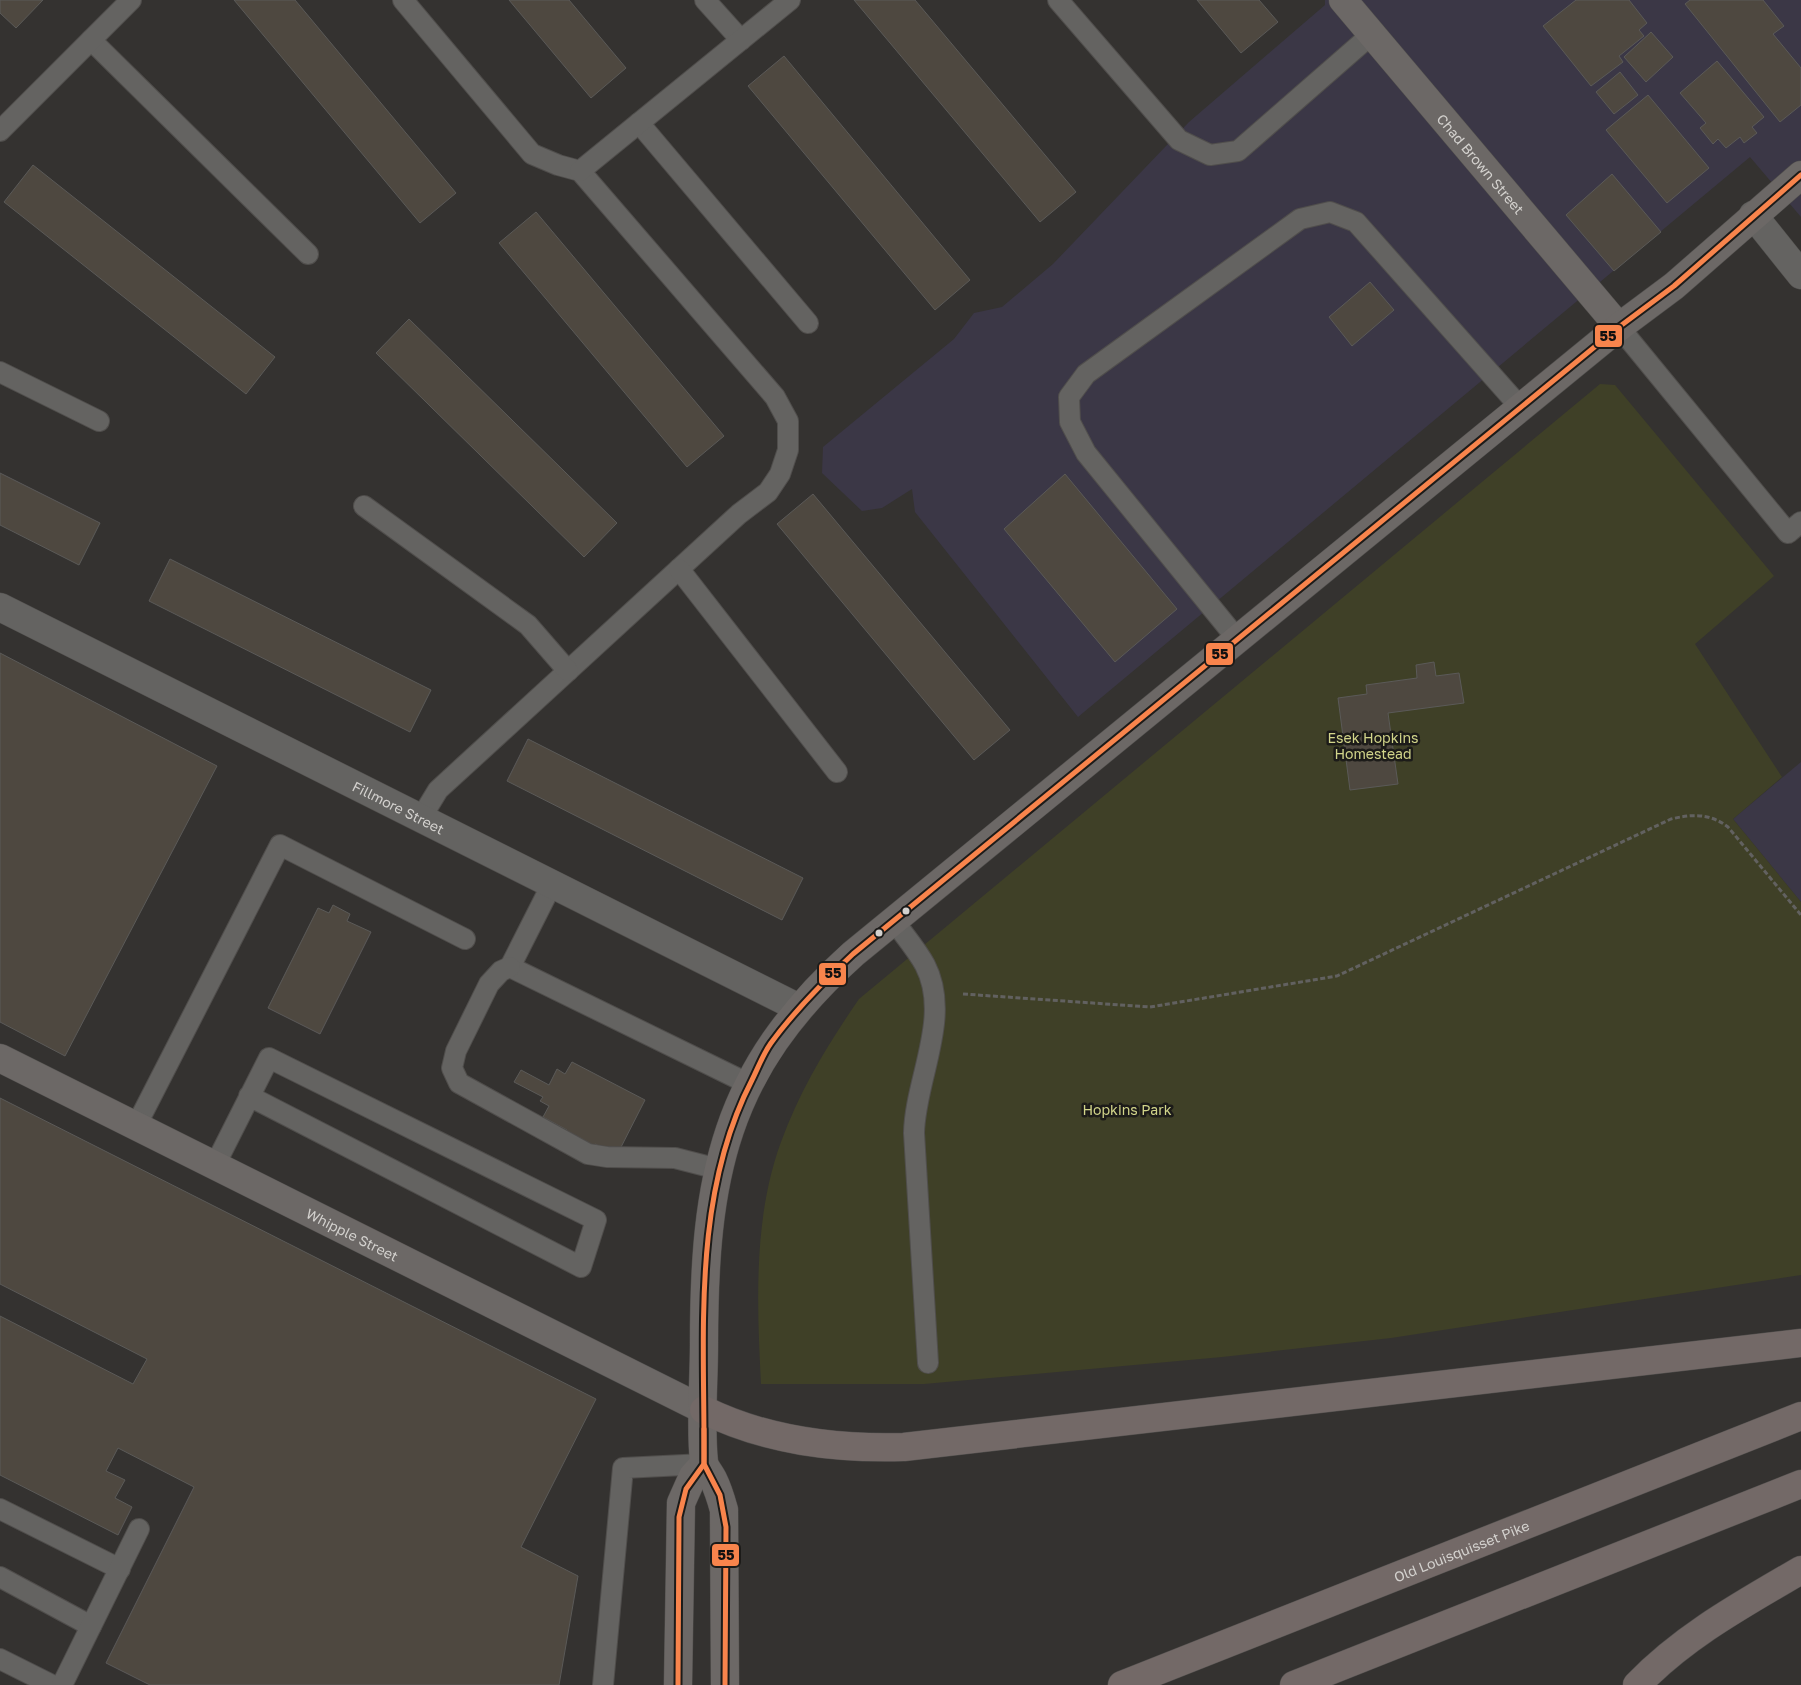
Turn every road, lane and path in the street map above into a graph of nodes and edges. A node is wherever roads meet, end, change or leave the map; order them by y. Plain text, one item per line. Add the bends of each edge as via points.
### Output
1 (131, 0) edge
2 (403, 0) edge
3 (705, 0) edge
4 (790, 0) edge
5 (1058, 0) edge
6 (1343, 0) edge
7 (1372, 34) junction
8 (91, 40) junction
9 (741, 40) junction
10 (639, 123) junction
11 (0, 131) edge
12 (580, 171) junction
13 (1801, 175) edge
14 (1753, 216) junction
15 (308, 254) dead end
16 (1801, 275) edge
17 (808, 323) dead end
18 (1619, 328) junction
19 (0, 372) edge
20 (1521, 408) junction
21 (99, 421) dead end
22 (364, 506) dead end
23 (1801, 522) edge
24 (679, 569) junction
25 (0, 607) edge
26 (1238, 640) junction
27 (568, 671) junction
28 (837, 772) dead end
29 (422, 818) junction
30 (552, 884) junction
31 (1801, 916) edge
32 (894, 921) junction
33 (465, 939) dead end
34 (510, 967) junction
35 (935, 992) junction
36 (799, 1008) junction
37 (0, 1058) edge
38 (749, 1084) junction
39 (249, 1096) junction
40 (136, 1126) junction
41 (215, 1166) junction
42 (718, 1169) junction
43 (1801, 1343) edge
44 (928, 1363) dead end
45 (704, 1410) junction
46 (1801, 1416) edge
47 (704, 1464) junction
48 (1801, 1484) edge
49 (0, 1509) edge
50 (139, 1528) dead end
51 (120, 1569) junction
52 (1801, 1570) edge
53 (0, 1577) edge
54 (91, 1626) junction
55 (0, 1659) edge
56 (52, 1685) edge
57 (62, 1685) edge
58 (603, 1685) edge
59 (678, 1685) edge
60 (725, 1685) edge
61 (1122, 1685) edge
62 (1294, 1685) edge
63 (1637, 1685) edge

1 - 8 lane
2 - 12 lane via 532,154 558,166
3 - 9 lane
4 - 9 lane
5 - 7 lane via 1179,140 1210,155 1238,151
6 - 7 main road, Chad Brown Street
7 - 18 main road, Chad Brown Street
8 - 11 lane
8 - 15 lane
9 - 10 lane
10 - 12 lane
10 - 17 lane
12 - 24 lane via 775,397 788,421 788,450 780,474 768,492
13 - 14 main road
14 - 16 street
14 - 18 main road via 1674,286
18 - 20 main road
18 - 23 lane via 1788,533
19 - 21 lane
20 - 26 main road
20 - 26 lane via 1356,222 1330,212 1300,219 1086,374 1069,397 1070,422 1086,453
22 - 27 lane via 528,625
24 - 27 lane
24 - 28 lane
25 - 29 street, Fillmore Street
26 - 32 main road
27 - 29 lane via 438,790
29 - 30 street, Fillmore Street
30 - 34 lane
30 - 36 street, Fillmore Street
31 - 35 path via 1728,827 1716,818 1685,816 1671,819 1337,976 1150,1007
32 - 35 lane via 924,964
32 - 36 main road via 835,970
33 - 40 lane via 280,845
34 - 38 lane
34 - 42 lane via 501,970 489,984 456,1051 452,1068 459,1083 588,1154 675,1158
35 - 44 lane via 933,1022 915,1108 914,1133
36 - 38 main road via 770,1045
37 - 40 main road, Whipple Street
38 - 42 main road via 731,1126
39 - 39 lane via 269,1058 596,1220 581,1267
39 - 41 lane
40 - 41 main road, Whipple Street
41 - 45 main road, Whipple Street
42 - 45 main road via 705,1266
43 - 45 highway via 904,1447 843,1446 791,1440 737,1425
45 - 47 main road
46 - 61 highway, Old Louisquisset Pike
47 - 58 lane via 623,1468
47 - 59 main road via 689,1482 680,1503
47 - 60 main road via 724,1510
48 - 62 highway
49 - 51 lane
50 - 51 lane
51 - 54 lane
52 - 63 highway via 1694,1635
53 - 54 lane
54 - 57 lane
55 - 56 lane

